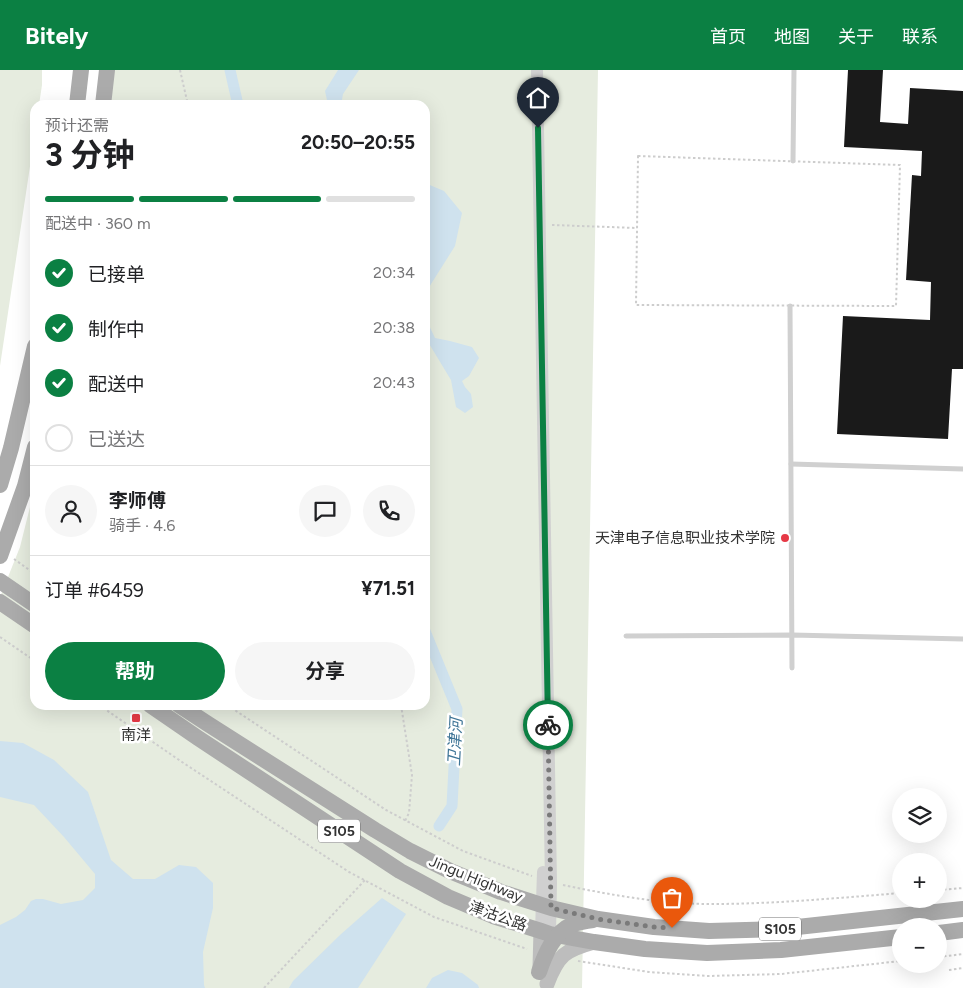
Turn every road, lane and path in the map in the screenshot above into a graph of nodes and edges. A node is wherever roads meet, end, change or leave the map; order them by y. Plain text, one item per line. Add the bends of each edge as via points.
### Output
1 (81, 70) edge
2 (107, 70) edge
3 (180, 70) edge
4 (529, 70) edge
5 (537, 70) edge
6 (794, 70) edge
7 (78, 100) edge
8 (104, 100) edge
9 (187, 100) edge
10 (793, 161) junction
11 (539, 225) junction
12 (637, 228) junction
13 (790, 306) junction
14 (30, 367) edge
15 (791, 464) junction
16 (30, 466) edge
17 (963, 468) edge
18 (0, 485) edge
19 (1, 554) edge
20 (30, 571) edge
21 (0, 581) edge
22 (0, 602) edge
23 (30, 602) edge
24 (30, 623) edge
25 (792, 635) junction
26 (626, 636) dead end
27 (0, 637) edge
28 (963, 639) edge
29 (30, 658) edge
30 (792, 668) dead end
31 (157, 710) edge
32 (187, 710) edge
33 (402, 710) edge
34 (405, 821) dead end
35 (365, 880) dead end
36 (963, 888) edge
37 (947, 889) edge
38 (546, 907) junction
39 (963, 909) edge
40 (598, 919) junction
41 (963, 930) edge
42 (947, 932) edge
43 (549, 937) junction
44 (892, 938) edge
45 (594, 942) junction
46 (963, 954) edge
47 (947, 956) edge
48 (963, 968) edge
49 (949, 970) dead end
50 (543, 983) edge
51 (264, 988) edge

1 - 7 main road
2 - 8 main road
3 - 9 path
4 - 38 street
5 - 11 street
6 - 10 lane
10 - 12 path via 638,156
10 - 13 path via 900,165 896,306
11 - 12 path
11 - 38 street
12 - 13 path via 636,306
13 - 15 lane
14 - 18 main road
15 - 17 lane
15 - 25 lane
16 - 19 main road
19 - 20 path
21 - 23 main road
22 - 24 main road
25 - 26 lane
25 - 28 lane
25 - 30 lane
27 - 29 path
31 - 43 main road, 津沽公路 / S105 via 400,871 448,897
32 - 38 main road, Jingu Highway / S105 via 410,851 501,892
33 - 34 path via 412,775 409,813
35 - 51 path
36 - 37 path
38 - 40 main road, Jingu Highway / S105
38 - 43 street
39 - 40 main road, Jingu Highway / S105 via 758,930 709,931
40 - 43 main road via 579,922
41 - 42 main road
43 - 45 main road, 津沽公路 / S105
43 - 50 main road
44 - 45 main road, 津沽公路 / S105 via 781,950 707,953
45 - 50 main road via 578,946 560,957
46 - 47 path
48 - 49 path

